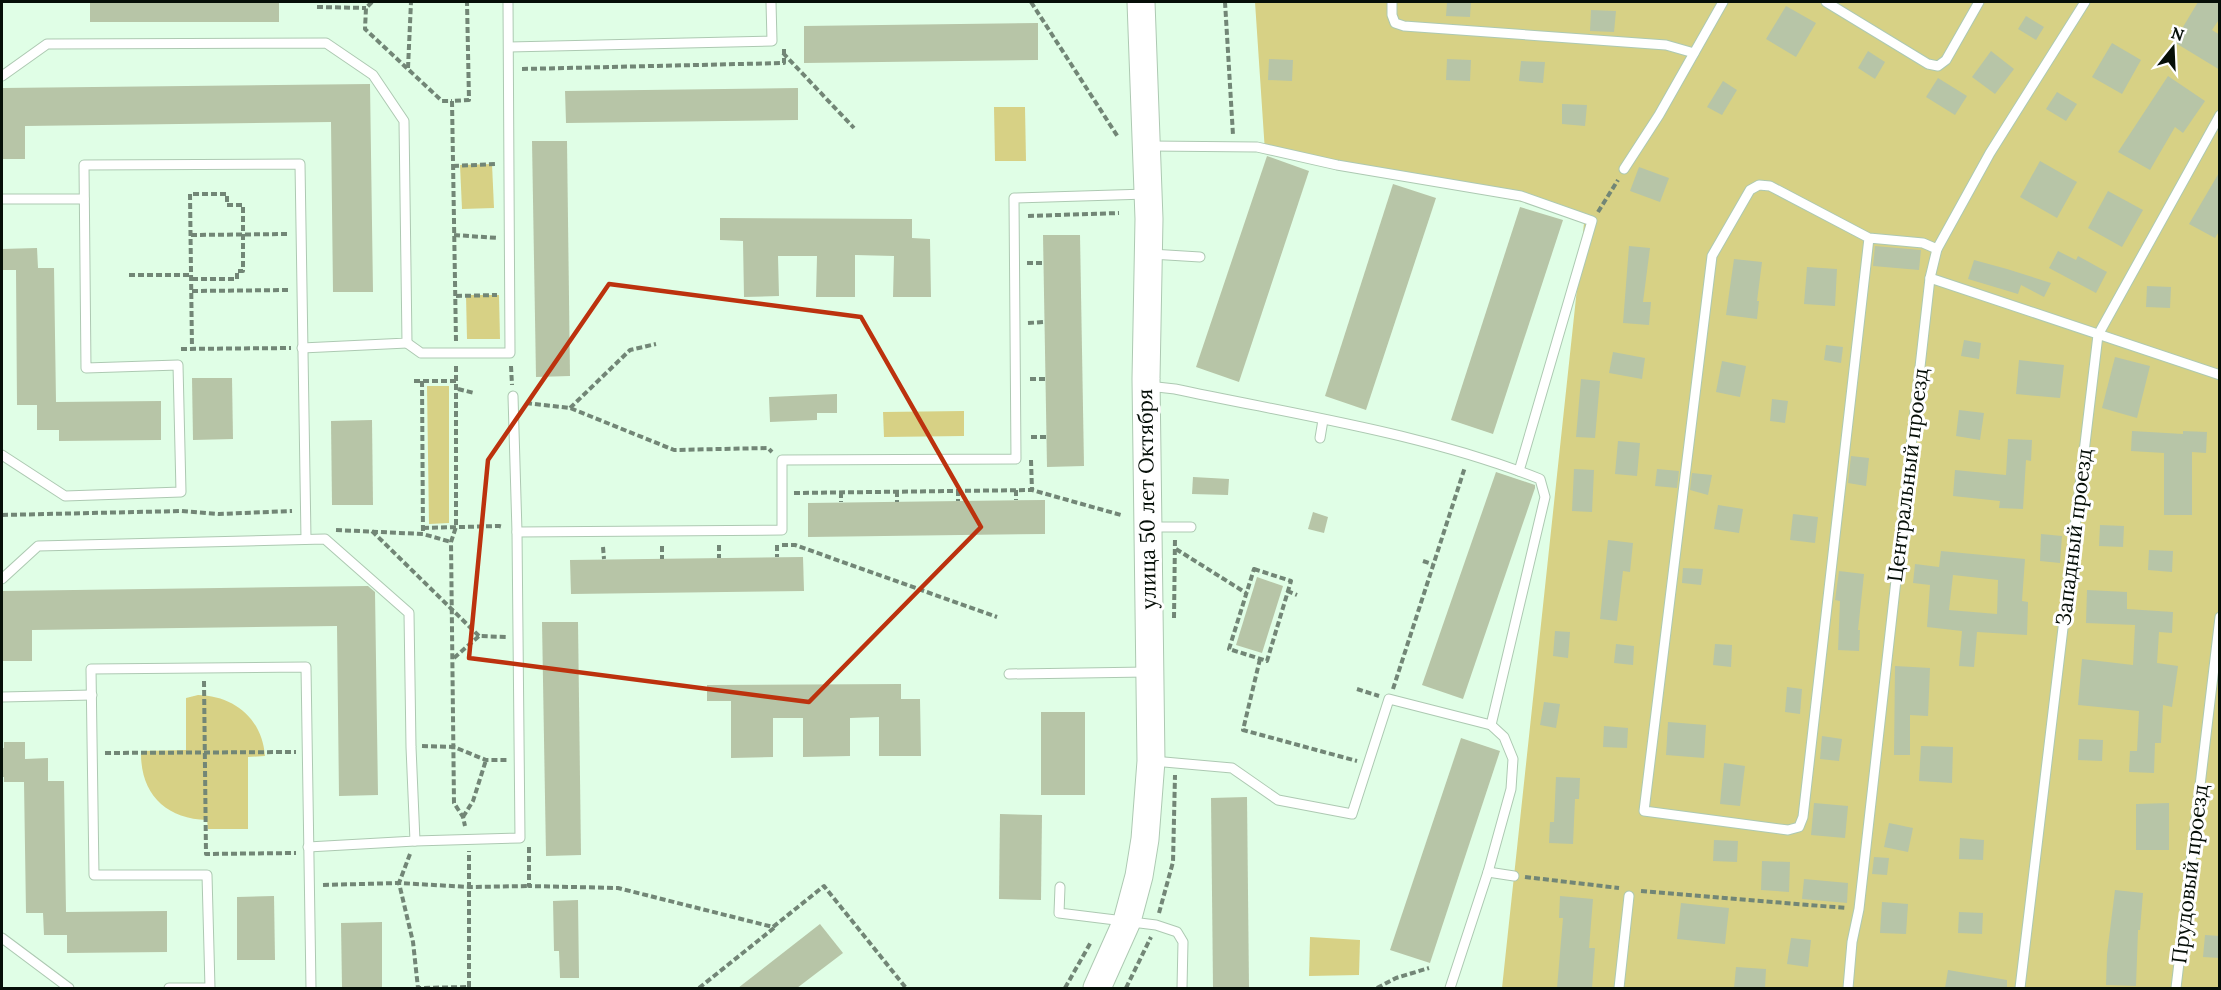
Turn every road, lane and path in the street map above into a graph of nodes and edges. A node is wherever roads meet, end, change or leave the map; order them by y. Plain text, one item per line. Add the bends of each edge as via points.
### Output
1 (372, 2) edge
2 (411, 2) edge
3 (467, 2) edge
4 (508, 2) edge
5 (771, 2) edge
6 (1031, 2) edge
7 (1141, 2) edge
8 (1225, 2) edge
9 (1392, 2) edge
10 (1723, 2) edge
11 (1827, 2) edge
12 (1979, 2) edge
13 (2085, 2) edge
14 (317, 7) dead end
15 (366, 8) junction
16 (772, 41) junction
17 (509, 47) junction
18 (1694, 53) junction
19 (408, 68) junction
20 (468, 74) junction
21 (474, 74) dead end
22 (2, 76) edge
23 (452, 101) junction
24 (2220, 115) edge
25 (854, 128) dead end
26 (1118, 137) dead end
27 (1147, 146) junction
28 (1234, 147) junction
29 (508, 164) junction
30 (453, 166) junction
31 (1624, 169) joint
32 (1147, 194) junction
33 (2, 199) edge
34 (84, 199) junction
35 (1119, 213) dead end
36 (1592, 221) junction
37 (1028, 224) dead end
38 (301, 234) junction
39 (243, 235) junction
40 (454, 235) junction
41 (191, 236) junction
42 (508, 238) junction
43 (1869, 238) junction
44 (1937, 249) junction
45 (1027, 253) dead end
46 (1148, 254) junction
47 (1200, 257) dead end
48 (1027, 263) junction
49 (1043, 263) dead end
50 (129, 275) dead end
51 (1028, 275) dead end
52 (192, 277) junction
53 (1930, 278) junction
54 (301, 290) junction
55 (192, 291) junction
56 (509, 294) junction
57 (456, 296) junction
58 (1044, 322) dead end
59 (1029, 334) dead end
60 (2098, 335) junction
61 (407, 344) junction
62 (656, 344) dead end
63 (302, 348) junction
64 (181, 349) dead end
65 (192, 349) junction
66 (456, 353) junction
67 (510, 353) junction
68 (1029, 368) dead end
69 (2220, 375) edge
70 (1030, 379) junction
71 (1046, 379) dead end
72 (414, 381) dead end
73 (422, 381) junction
74 (457, 381) junction
75 (1146, 386) junction
76 (458, 389) junction
77 (1030, 391) dead end
78 (474, 393) dead end
79 (513, 396) junction
80 (570, 408) junction
81 (1323, 420) junction
82 (1030, 426) dead end
83 (1030, 437) junction
84 (1047, 437) dead end
85 (1320, 438) dead end
86 (1031, 448) dead end
87 (2, 455) edge
88 (1468, 455) junction
89 (1031, 459) dead end
90 (782, 460) junction
91 (1519, 471) junction
92 (1016, 489) junction
93 (958, 490) junction
94 (1032, 490) junction
95 (897, 491) junction
96 (841, 492) junction
97 (1016, 500) dead end
98 (958, 501) dead end
99 (841, 502) dead end
100 (897, 502) dead end
101 (794, 503) dead end
102 (306, 510) junction
103 (2, 515) edge
104 (1121, 515) dead end
105 (456, 527) junction
106 (1148, 527) junction
107 (1191, 527) dead end
108 (423, 528) junction
109 (1174, 528) junction
110 (333, 530) dead end
111 (371, 531) junction
112 (517, 531) junction
113 (423, 534) junction
114 (795, 534) dead end
115 (306, 539) junction
116 (451, 542) junction
117 (777, 545) dead end
118 (662, 546) dead end
119 (719, 546) dead end
120 (603, 547) dead end
121 (1175, 549) junction
122 (777, 557) dead end
123 (719, 558) dead end
124 (604, 559) dead end
125 (662, 559) dead end
126 (1423, 561) dead end
127 (1432, 564) junction
128 (2, 579) edge
129 (1287, 591) junction
130 (1246, 593) junction
131 (1297, 595) dead end
132 (453, 610) junction
133 (997, 617) dead end
134 (2220, 617) edge
135 (1174, 628) dead end
136 (479, 636) junction
137 (519, 638) junction
138 (453, 658) junction
139 (1260, 659) junction
140 (1150, 672) junction
141 (1009, 674) dead end
142 (204, 687) dead end
143 (1357, 689) dead end
144 (92, 695) junction
145 (2, 697) edge
146 (1389, 699) junction
147 (1491, 725) junction
148 (425, 746) dead end
149 (454, 747) junction
150 (307, 752) junction
151 (108, 753) dead end
152 (205, 753) junction
153 (486, 760) junction
154 (520, 760) junction
155 (1151, 761) junction
156 (1368, 764) junction
157 (463, 817) junction
158 (470, 838) junction
159 (528, 838) dead end
160 (415, 841) junction
161 (308, 850) junction
162 (1488, 872) junction
163 (1514, 876) joint
164 (399, 883) junction
165 (320, 885) dead end
166 (469, 886) junction
167 (529, 886) junction
168 (1060, 887) dead end
169 (1629, 896) dead end
170 (1859, 909) junction
171 (1127, 921) junction
172 (774, 928) dead end
173 (2, 938) edge
174 (1429, 968) dead end
175 (69, 988) edge
176 (169, 988) edge
177 (210, 988) edge
178 (311, 988) edge
179 (699, 988) edge
180 (906, 988) edge
181 (1097, 988) edge
182 (1182, 988) edge
183 (1377, 988) edge
184 (1450, 988) edge
185 (1619, 988) edge
186 (1848, 988) edge
187 (2020, 988) edge
188 (2176, 988) edge

1 - 15 path
2 - 19 path
3 - 20 path
4 - 17 lane
5 - 16 lane
6 - 26 path
7 - 27 street, улица 50 лет Октября
8 - 28 path
9 - 18 lane via 1395,23 1404,26 1666,45
10 - 18 lane
11 - 12 lane via 1928,64 1938,66 1946,60
13 - 44 lane, Центральный проезд via 1990,153
14 - 15 path
15 - 19 path via 365,29
16 - 17 lane
16 - 25 path
17 - 29 lane
18 - 31 lane
19 - 23 path via 442,101
20 - 21 path
20 - 23 path via 469,100
22 - 61 lane via 47,44 326,44 336,50 373,75 404,121
23 - 30 path
24 - 60 lane, Западный проезд
27 - 28 lane
27 - 32 street, улица 50 лет Октября
28 - 36 lane via 1257,147 1337,165 1521,196
29 - 30 path
29 - 42 lane
30 - 40 path
31 - 36 path
32 - 46 street, улица 50 лет Октября
32 - 90 lane via 1014,198 1016,459
33 - 34 lane
34 - 38 lane via 84,165 300,164
34 - 87 lane via 86,368 178,365 181,492 65,496
35 - 37 path via 1028,215
36 - 91 lane
38 - 39 path
38 - 54 lane
39 - 41 path
39 - 41 path via 243,205 227,205 227,194 190,194
39 - 52 path via 243,271 237,271 237,279
40 - 42 path
40 - 57 path
41 - 52 path
42 - 56 lane
43 - 43 lane via 1770,186 1759,185 1750,190 1712,256 1644,811 1788,830 1798,827 1803,817
43 - 44 lane via 1923,243
44 - 53 lane, Центральный проезд
45 - 48 path
46 - 47 lane
46 - 75 street, улица 50 лет Октября
48 - 49 path
48 - 51 path
50 - 52 path
52 - 55 path
53 - 60 lane
53 - 170 lane, Центральный проезд
54 - 55 path
54 - 63 lane
55 - 65 path
56 - 57 path
56 - 67 lane
57 - 66 path
58 - 59 path via 1028,323
60 - 69 lane
60 - 187 lane, Западный проезд
61 - 63 lane
61 - 66 lane via 421,353
62 - 80 path via 630,350
63 - 65 path
63 - 102 lane
64 - 65 path
66 - 67 lane
66 - 74 path
67 - 79 path
68 - 70 path
70 - 71 path
70 - 77 path
72 - 73 path
73 - 74 path
73 - 108 path
74 - 76 path
75 - 81 lane
75 - 106 street, улица 50 лет Октября
76 - 78 path
76 - 105 path
79 - 80 path via 528,404
79 - 112 lane
80 - 90 path via 674,450 768,448
81 - 85 lane
81 - 88 lane
82 - 83 path
83 - 84 path
83 - 86 path
88 - 91 lane
88 - 127 path
89 - 94 path
90 - 112 lane via 782,530
91 - 147 lane via 1540,479 1545,497
92 - 93 path
92 - 94 path
92 - 97 path
93 - 95 path
93 - 98 path
94 - 104 path
95 - 96 path
95 - 100 path
96 - 99 path
96 - 101 path via 794,492
102 - 103 path
102 - 115 lane
105 - 108 path
105 - 112 path via 499,526
105 - 116 path
106 - 109 lane
106 - 140 street, улица 50 лет Октября
107 - 109 lane
108 - 113 path
109 - 121 path
110 - 111 path
111 - 113 path
111 - 132 path
112 - 137 lane
113 - 116 path
114 - 133 path via 795,545
115 - 128 lane via 38,546
115 - 160 lane via 325,539 409,613
116 - 132 path
117 - 122 path
118 - 125 path
119 - 123 path
120 - 124 path
121 - 130 path
121 - 135 path
126 - 127 path
127 - 146 path
129 - 130 path via 1291,581 1254,569
129 - 131 path
129 - 139 path via 1266,661
130 - 139 path via 1229,649
132 - 136 path
132 - 138 path
134 - 188 lane, Прудовый проезд
136 - 137 path
136 - 138 path
137 - 154 lane
138 - 149 path
139 - 156 path via 1243,730
140 - 141 lane
140 - 155 street, улица 50 лет Октября
142 - 152 path
143 - 146 path
144 - 145 lane
144 - 150 lane via 91,669 306,667
144 - 177 lane via 94,875 207,875
146 - 147 lane
146 - 156 lane
147 - 162 lane via 1504,736 1513,759 1511,789
148 - 149 path
149 - 153 path
149 - 157 path via 454,803
150 - 152 path
150 - 161 lane
151 - 152 path
152 - 161 path via 206,854
153 - 154 path
153 - 157 path via 473,801
154 - 158 lane via 520,838
155 - 156 lane via 1232,768 1278,800 1352,814
155 - 171 street, улица 50 лет Октября via 1145,839
157 - 158 path
158 - 160 lane
158 - 166 path
159 - 167 path
160 - 161 lane
160 - 164 path
161 - 178 lane
162 - 163 lane
162 - 184 lane
163 - 170 path
164 - 165 path
164 - 166 path
164 - 166 path via 413,942 418,988 469,987
166 - 167 path
167 - 180 path via 618,888 773,927 824,886
168 - 171 lane via 1059,913
169 - 185 lane
170 - 186 lane, Центральный проезд
171 - 181 street, улица 50 лет Октября
171 - 182 lane via 1177,932 1183,942
172 - 179 path
173 - 175 lane
174 - 183 path
176 - 177 lane

